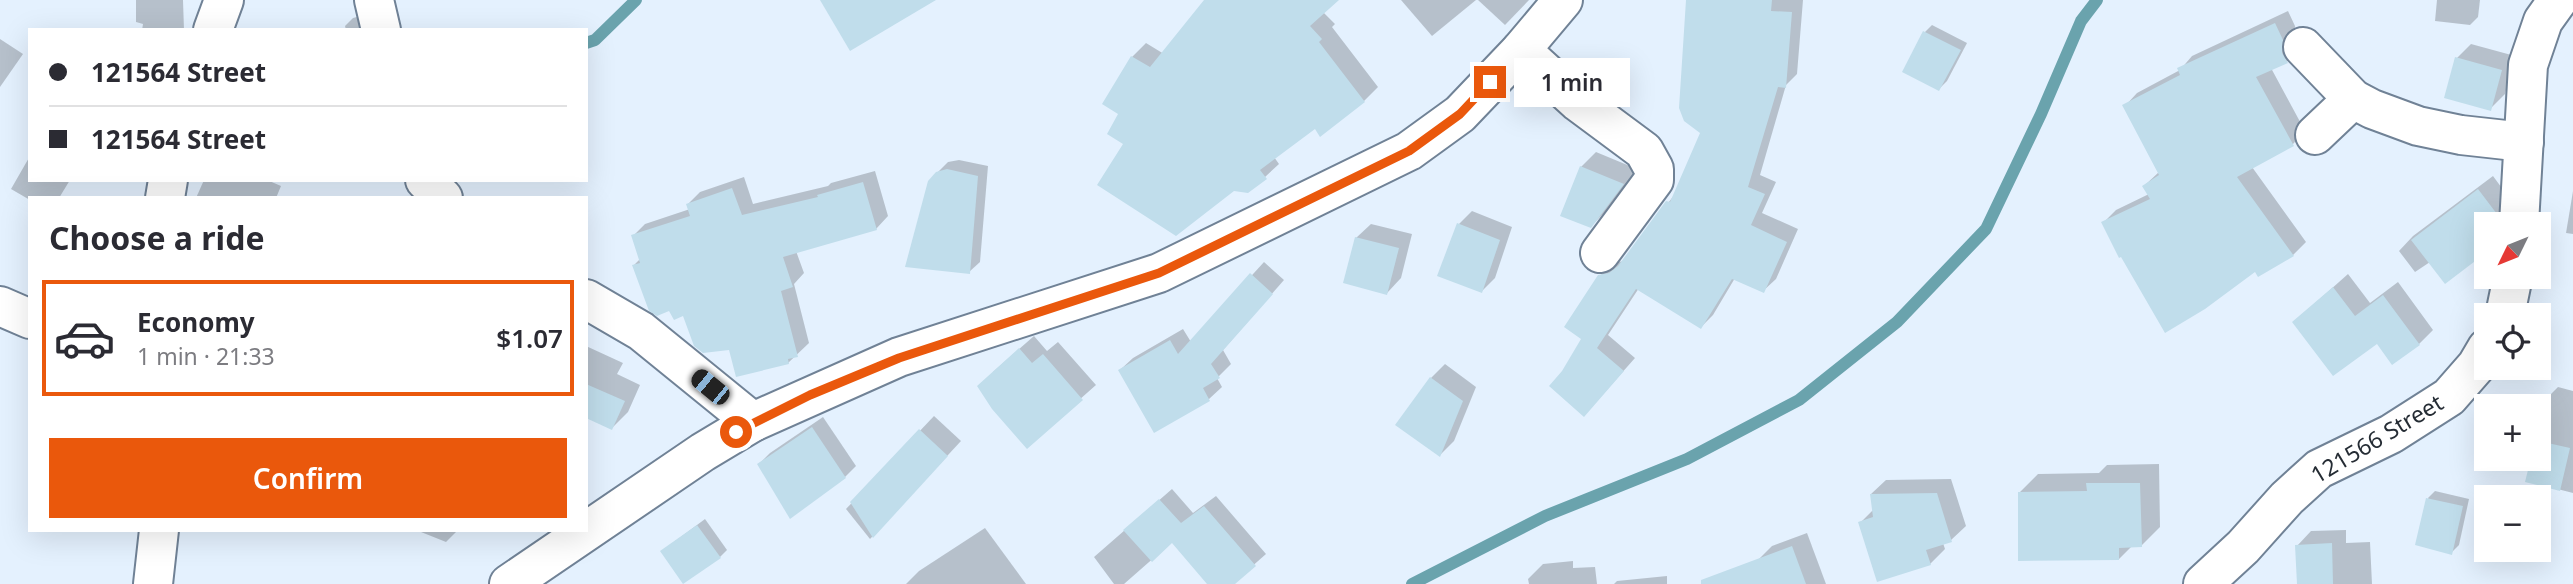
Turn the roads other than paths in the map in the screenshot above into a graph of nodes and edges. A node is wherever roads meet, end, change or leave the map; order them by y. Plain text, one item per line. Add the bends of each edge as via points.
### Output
1 (224, 0) edge
2 (374, 0) edge
3 (1563, 0) edge
4 (2558, 0) edge
5 (214, 28) edge
6 (381, 28) edge
7 (2303, 47) dead end
8 (1521, 50) junction
9 (2353, 99) junction
10 (2315, 135) dead end
11 (2524, 142) junction
12 (427, 182) edge
13 (441, 196) edge
14 (2520, 212) edge
15 (1600, 253) dead end
16 (588, 300) edge
17 (0, 306) edge
18 (28, 318) edge
19 (2474, 368) edge
20 (752, 422) junction
21 (588, 531) edge
22 (159, 532) edge
23 (586, 532) edge
24 (153, 584) edge
25 (509, 584) edge
26 (2203, 584) edge

1 - 5 street
2 - 6 street
3 - 8 street
4 - 11 street via 2543,21 2528,65
7 - 9 street
8 - 15 street via 1578,102 1644,151 1654,169 1654,180
8 - 20 street via 1450,122 1409,151 1328,192 1159,273 899,358
9 - 10 street
9 - 11 street via 2418,127
11 - 14 street
12 - 13 street
16 - 20 street via 641,331
17 - 18 street
19 - 26 street, 121566 Street via 2449,397 2391,434 2319,469
20 - 21 street
22 - 24 street
23 - 25 street

